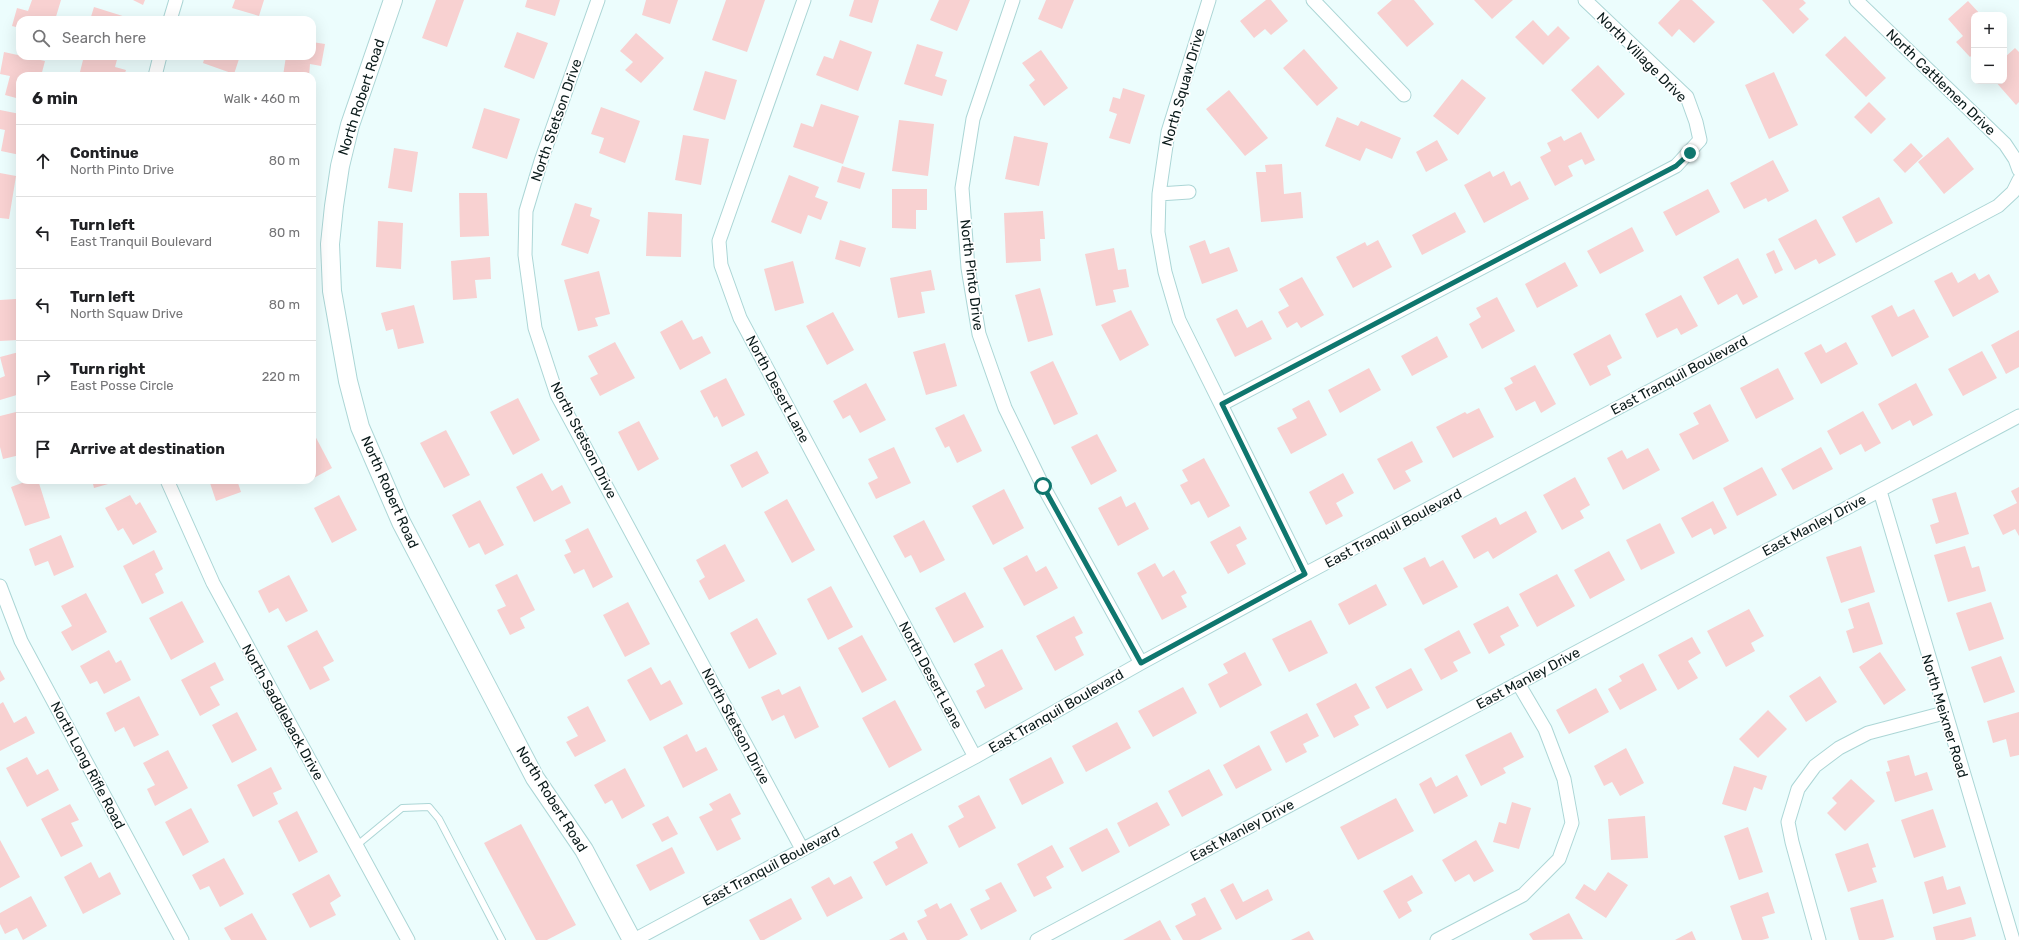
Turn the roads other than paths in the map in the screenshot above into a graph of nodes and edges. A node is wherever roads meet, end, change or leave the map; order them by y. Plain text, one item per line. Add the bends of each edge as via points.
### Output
1 (176, 0) edge
2 (393, 0) edge
3 (598, 0) edge
4 (804, 0) edge
5 (1013, 0) edge
6 (1210, 0) edge
7 (1313, 0) edge
8 (1585, 0) edge
9 (1856, 0) edge
10 (171, 16) edge
11 (159, 60) edge
12 (156, 72) edge
13 (1404, 95) dead end
14 (2019, 170) edge
15 (2019, 180) edge
16 (1189, 192) dead end
17 (1159, 194) junction
18 (1222, 404) junction
19 (2019, 416) edge
20 (169, 484) edge
21 (1880, 491) junction
22 (1305, 574) junction
23 (0, 586) edge
24 (1141, 663) junction
25 (1518, 683) junction
26 (1944, 713) junction
27 (975, 757) junction
28 (356, 846) junction
29 (802, 849) junction
30 (182, 940) edge
31 (408, 940) edge
32 (502, 940) edge
33 (633, 940) edge
34 (1037, 940) edge
35 (1437, 940) edge
36 (1820, 940) edge
37 (2013, 940) edge

1 - 10 street
2 - 33 main road, North Robert Road via 350,125 334,206 330,244 332,291 348,381 360,427 401,522 535,778 584,850
3 - 29 street, North Stetson Drive via 541,160 526,211 526,255 535,328 558,395
4 - 27 street, North Desert Lane via 719,241 721,265 740,318
5 - 24 street, North Pinto Drive via 973,119 962,188 968,268 979,334 1005,408 1043,486
6 - 17 street, North Squaw Drive via 1168,132
7 - 13 street
8 - 18 street, North Village Drive via 1687,98 1700,140 1690,153 1676,166
9 - 14 street, North Cattlemen Drive via 2005,144
11 - 12 street
15 - 22 street, East Tranquil Boulevard via 2013,192 1998,206
16 - 17 street
17 - 18 street, North Squaw Drive via 1158,232 1165,272 1179,320
18 - 22 street, North Squaw Drive
19 - 21 street, East Manley Drive
20 - 28 street, North Saddleback Drive via 213,583
21 - 25 street, East Manley Drive
21 - 26 street, North Meixner Road
22 - 24 street, East Tranquil Boulevard
23 - 30 street, North Long Rifle Road via 21,641
24 - 27 street, East Tranquil Boulevard
25 - 34 street, East Manley Drive
25 - 35 street via 1545,729 1564,779 1572,823 1559,859 1523,895
26 - 36 street via 1868,733 1839,748 1815,766 1798,789 1788,822
26 - 37 street, North Meixner Road
27 - 29 street, East Tranquil Boulevard
28 - 31 street, North Saddleback Drive
28 - 32 lane via 402,808 429,807 439,819
29 - 33 street, East Tranquil Boulevard

